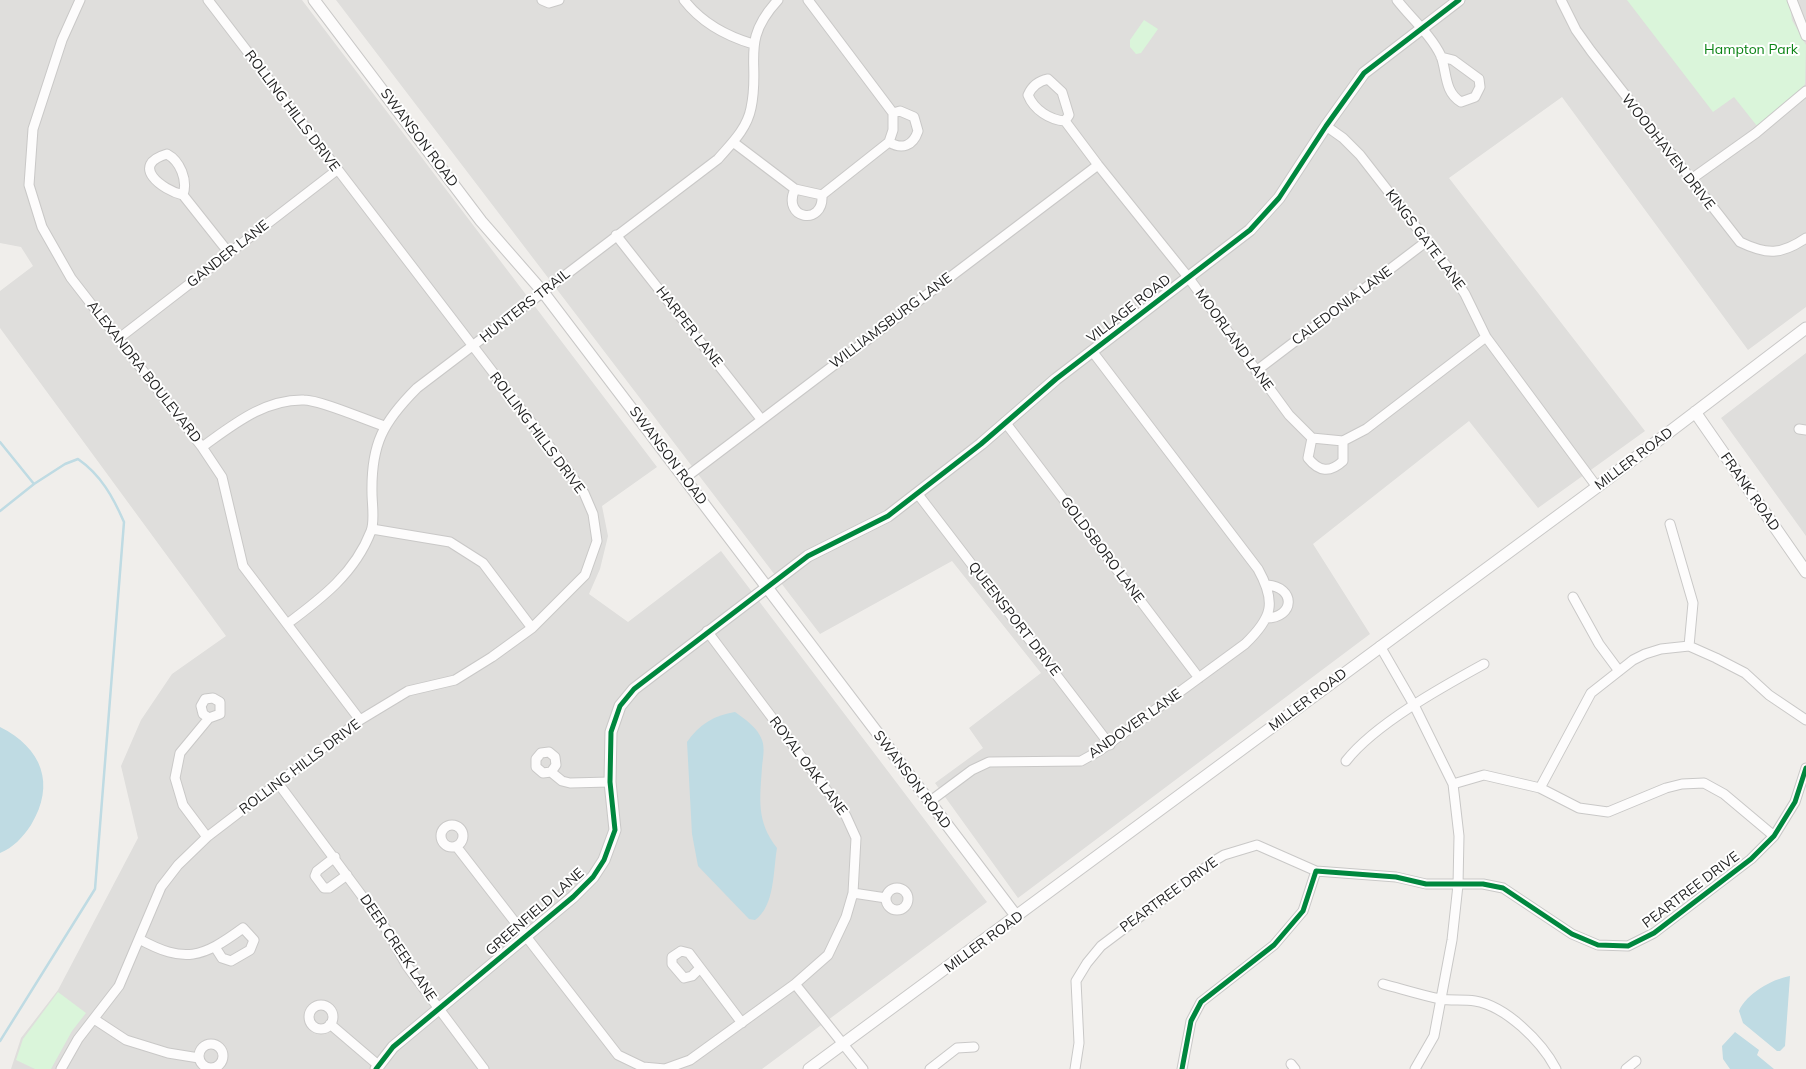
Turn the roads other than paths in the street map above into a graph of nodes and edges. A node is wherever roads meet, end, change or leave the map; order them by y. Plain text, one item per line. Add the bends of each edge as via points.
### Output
1 (80, 0) edge
2 (208, 0) edge
3 (314, 0) edge
4 (542, 0) edge
5 (559, 0) edge
6 (684, 0) edge
7 (778, 0) edge
8 (808, 0) edge
9 (1397, 0) edge
10 (1459, 0) edge
11 (1561, 0) edge
12 (1792, 0) edge
13 (1421, 28) junction
14 (1806, 36) edge
15 (753, 44) junction
16 (1441, 57) junction
17 (1806, 91) edge
18 (893, 113) junction
19 (1065, 122) junction
20 (1326, 126) junction
21 (733, 142) junction
22 (889, 142) junction
23 (1098, 165) junction
24 (337, 170) junction
25 (1690, 180) junction
26 (795, 190) junction
27 (183, 195) junction
28 (822, 195) junction
29 (616, 235) junction
30 (1806, 238) edge
31 (1427, 241) junction
32 (229, 253) junction
33 (1188, 277) junction
34 (543, 292) junction
35 (1806, 328) edge
36 (1486, 338) junction
37 (118, 339) junction
38 (472, 347) junction
39 (1092, 351) junction
40 (1256, 371) junction
41 (1695, 412) junction
42 (761, 419) junction
43 (1005, 422) junction
44 (384, 426) junction
45 (1312, 438) junction
46 (1343, 441) junction
47 (202, 447) junction
48 (685, 478) junction
49 (1597, 487) junction
50 (917, 493) junction
51 (1670, 524) dead end
52 (372, 529) junction
53 (1806, 572) edge
54 (1267, 585) junction
55 (767, 588) junction
56 (1573, 597) dead end
57 (1266, 618) junction
58 (287, 624) junction
59 (532, 628) junction
60 (707, 631) junction
61 (1380, 646) junction
62 (1689, 646) junction
63 (1484, 664) dead end
64 (1619, 671) junction
65 (1199, 678) junction
66 (1414, 705) junction
67 (209, 718) dead end
68 (360, 720) junction
69 (1806, 720) edge
70 (1110, 745) junction
71 (1346, 762) dead end
72 (1806, 768) edge
73 (551, 772) dead end
74 (610, 782) junction
75 (278, 783) junction
76 (1453, 784) junction
77 (1540, 788) junction
78 (929, 802) junction
79 (1774, 836) junction
80 (207, 837) junction
81 (456, 846) dead end
82 (335, 857) junction
83 (1316, 871) junction
84 (347, 874) junction
85 (1458, 885) junction
86 (853, 893) junction
87 (886, 898) dead end
88 (1017, 917) junction
89 (526, 936) junction
90 (139, 939) junction
91 (215, 947) dead end
92 (700, 968) dead end
93 (795, 984) junction
94 (1383, 984) dead end
95 (1441, 999) junction
96 (439, 1008) junction
97 (94, 1019) junction
98 (742, 1023) junction
99 (330, 1024) dead end
100 (844, 1045) junction
101 (974, 1047) dead end
102 (199, 1058) dead end
103 (1636, 1061) dead end
104 (377, 1067) edge
105 (643, 1068) edge
106 (61, 1069) edge
107 (484, 1069) edge
108 (665, 1069) edge
109 (809, 1069) edge
110 (863, 1069) edge
111 (930, 1069) edge
112 (1076, 1069) edge
113 (1182, 1069) edge
114 (1415, 1069) edge
115 (1556, 1069) edge
116 (1626, 1069) edge

1 - 37 street, ALEXANDRA BOULEVARD via 62,40 33,129 29,185 42,227 71,278
2 - 24 street, ROLLING HILLS DRIVE
3 - 34 street, SWANSON ROAD via 481,221
4 - 5 street via 549,3
6 - 15 street via 709,24 731,37
7 - 15 street, HUNTERS TRAIL via 761,22
8 - 18 street
9 - 13 street
10 - 13 street, VILLAGE ROAD
11 - 25 street, WOODHAVEN DRIVE via 1586,44
12 - 14 street
13 - 16 street
13 - 20 street, VILLAGE ROAD via 1364,73
15 - 21 street, HUNTERS TRAIL via 751,108
16 - 16 street via 1455,99 1461,102 1475,97 1480,87 1479,79 1453,60
17 - 25 street via 1756,134
18 - 22 street
18 - 22 street via 900,111 914,117 918,131 910,144 895,146
19 - 19 street, MOORLAND LANE via 1069,115 1062,92 1048,79 1041,80 1031,88 1028,96 1032,105 1054,120
19 - 23 street, MOORLAND LANE
20 - 31 street, KINGS GATE LANE via 1360,155
20 - 33 street, VILLAGE ROAD via 1266,214
21 - 26 street
21 - 29 street, HUNTERS TRAIL via 718,159
22 - 28 street
23 - 33 street, MOORLAND LANE
23 - 42 street, WILLIAMSBURG LANE
24 - 32 street, GANDER LANE
24 - 38 street, ROLLING HILLS DRIVE
25 - 30 street, WOODHAVEN DRIVE via 1740,242 1779,252
26 - 28 street
26 - 28 street via 791,198 793,207 800,214 809,216 818,212
27 - 27 street via 153,179 149,170 156,157 166,154 175,158 185,187
27 - 32 street
29 - 34 street, HUNTERS TRAIL
29 - 42 street, HARPER LANE
31 - 36 street, KINGS GATE LANE via 1465,294
31 - 40 street, CALEDONIA LANE
32 - 37 street, GANDER LANE
33 - 39 street, VILLAGE ROAD
33 - 40 street, MOORLAND LANE
34 - 38 street, HUNTERS TRAIL
34 - 48 street, SWANSON ROAD
35 - 41 street, MILLER ROAD
36 - 46 street via 1366,429
36 - 49 street, KINGS GATE LANE
37 - 47 street, ALEXANDRA BOULEVARD
38 - 44 street, HUNTERS TRAIL via 417,388
38 - 59 street, ROLLING HILLS DRIVE via 564,465 584,493 593,514 597,541 585,575
39 - 43 street, VILLAGE ROAD
39 - 54 street, ANDOVER LANE
40 - 45 street, MOORLAND LANE via 1289,415
41 - 49 street, MILLER ROAD
41 - 53 street, FRANK ROAD
42 - 48 street, WILLIAMSBURG LANE
43 - 50 street, VILLAGE ROAD
43 - 65 street, GOLDSBORO LANE
44 - 47 street via 306,400 278,402 251,413
44 - 52 street, HUNTERS TRAIL via 373,461
45 - 46 street
45 - 46 street via 1308,458 1324,470 1335,468 1343,461
47 - 58 street, ALEXANDRA BOULEVARD via 222,477 243,566
48 - 55 street, SWANSON ROAD
49 - 61 street, MILLER ROAD
50 - 55 street, VILLAGE ROAD via 888,516 808,556
50 - 70 street, QUEENSPORT DRIVE
51 - 62 street via 1693,603
52 - 58 street, HUNTERS TRAIL via 354,564 328,593
52 - 59 street via 450,542 483,563
54 - 57 street, ANDOVER LANE via 1270,608
54 - 57 street, ANDOVER LANE via 1277,586 1285,592 1288,602 1281,615
55 - 60 street, GREENFIELD LANE
55 - 78 street, SWANSON ROAD
56 - 64 street via 1599,644
57 - 65 street, ANDOVER LANE via 1263,627 1245,644
58 - 68 street, ALEXANDRA BOULEVARD
59 - 68 street, ROLLING HILLS DRIVE via 455,680 408,690
60 - 74 street, GREENFIELD LANE via 634,689 620,706 612,732
60 - 86 street, ROYAL OAK LANE via 846,816 856,838
61 - 66 street
61 - 88 street, MILLER ROAD
62 - 64 street via 1645,654
62 - 69 street via 1746,674 1769,695
63 - 66 street
64 - 77 street via 1591,693
65 - 70 street, ANDOVER LANE
66 - 71 street via 1357,748
66 - 76 street
67 - 80 street via 180,754 175,778 183,806
68 - 75 street, ROLLING HILLS DRIVE
70 - 78 street, ANDOVER LANE via 1081,761 989,762 972,770
72 - 79 street, PEARTREE DRIVE via 1795,802
73 - 74 street via 562,781
74 - 89 street, GREENFIELD LANE via 615,830 604,860 573,897
75 - 80 street, ROLLING HILLS DRIVE
75 - 82 street, DEER CREEK LANE
76 - 77 street via 1484,775
76 - 85 street via 1459,836
77 - 79 street via 1579,808 1608,812 1666,788 1704,783 1724,794
78 - 88 street, SWANSON ROAD
79 - 85 street, PEARTREE DRIVE via 1751,859 1654,933 1628,946 1598,945 1572,934 1503,888 1483,884
80 - 90 street, ROLLING HILLS DRIVE via 161,886
81 - 89 street, ROYAL OAK LANE
82 - 84 street, DEER CREEK LANE
82 - 84 street via 315,876 324,888 329,888
83 - 85 street, PEARTREE DRIVE
83 - 112 street, PEARTREE DRIVE via 1256,845 1224,855 1101,946 1076,981 1079,1043
83 - 113 street via 1303,911 1274,946 1202,1002 1191,1021
84 - 96 street, DEER CREEK LANE via 388,932 407,966
85 - 95 street
86 - 87 street
86 - 93 street, ROYAL OAK LANE via 828,955
88 - 100 street, MILLER ROAD
89 - 96 street, GREENFIELD LANE
89 - 105 street, ROYAL OAK LANE via 618,1054
90 - 91 street via 162,952 189,955
90 - 97 street, ROLLING HILLS DRIVE via 119,986
92 - 98 street
93 - 98 street, ROYAL OAK LANE
93 - 100 street
94 - 95 street
95 - 114 street via 1434,1036
95 - 115 street via 1476,1001 1502,1013 1521,1026 1547,1053
96 - 104 street, GREENFIELD LANE via 393,1047
96 - 107 street, DEER CREEK LANE
97 - 102 street via 126,1040 168,1053
97 - 106 street, ROLLING HILLS DRIVE
98 - 108 street, ROYAL OAK LANE via 690,1060
99 - 104 street
100 - 109 street, MILLER ROAD
100 - 110 street
101 - 111 street via 957,1048
103 - 116 street
105 - 108 street, ROYAL OAK LANE

